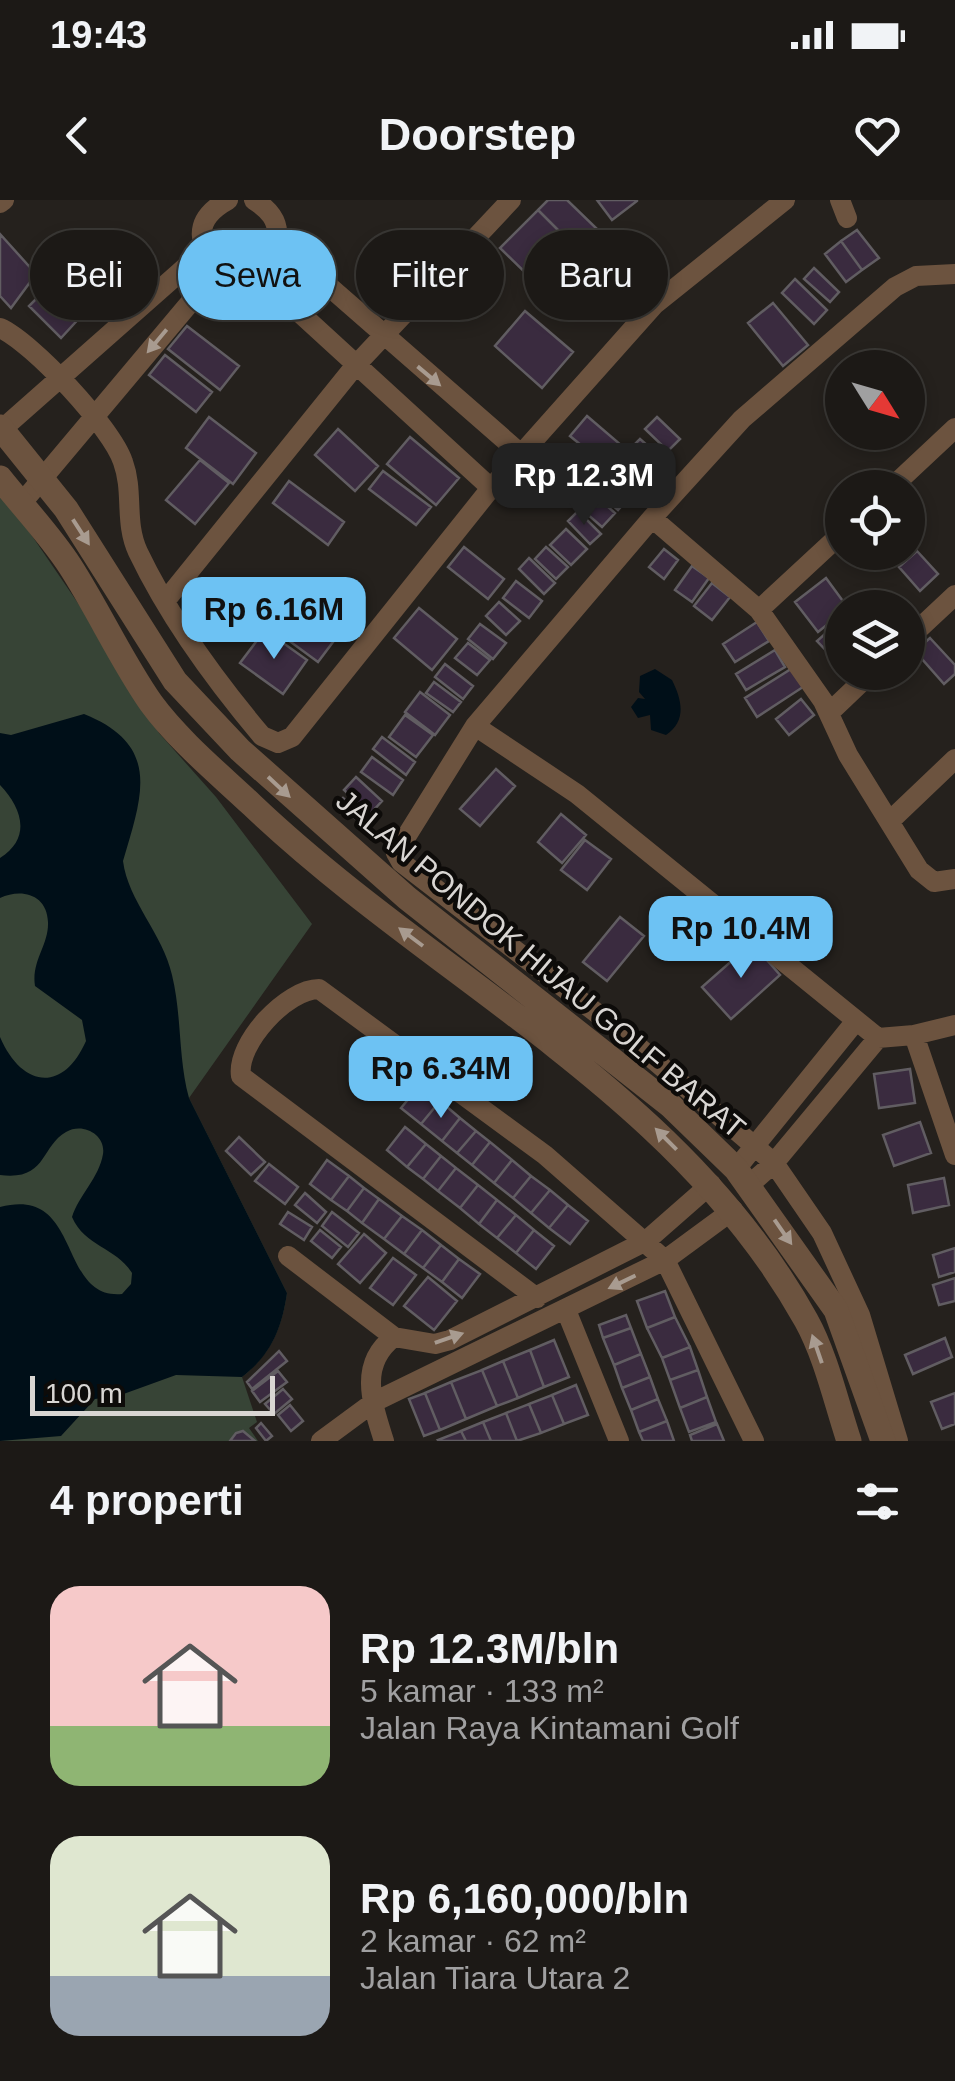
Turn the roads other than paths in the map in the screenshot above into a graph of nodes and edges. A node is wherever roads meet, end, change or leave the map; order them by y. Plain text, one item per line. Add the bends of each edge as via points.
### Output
1 (228, 200) edge
2 (254, 200) edge
3 (511, 200) edge
4 (784, 200) edge
5 (207, 230) edge
6 (275, 230) edge
7 (955, 274) edge
8 (178, 275) edge
9 (336, 295) edge
10 (178, 317) edge
11 (306, 320) edge
12 (0, 328) edge
13 (382, 336) junction
14 (354, 366) junction
15 (62, 381) junction
16 (94, 417) junction
17 (955, 428) edge
18 (1, 429) edge
19 (521, 454) junction
20 (910, 470) edge
21 (0, 478) edge
22 (42, 478) junction
23 (491, 488) junction
24 (21, 504) junction
25 (652, 518) junction
26 (825, 549) edge
27 (955, 594) edge
28 (166, 600) junction
29 (759, 610) junction
30 (925, 623) edge
31 (175, 681) junction
32 (853, 690) edge
33 (154, 706) junction
34 (829, 713) junction
35 (475, 726) junction
36 (955, 759) edge
37 (891, 820) junction
38 (955, 879) edge
39 (531, 992) junction
40 (515, 1014) junction
41 (855, 1022) junction
42 (955, 1025) edge
43 (914, 1036) junction
44 (878, 1038) junction
45 (756, 1144) junction
46 (955, 1156) edge
47 (774, 1164) junction
48 (742, 1177) junction
49 (711, 1184) junction
50 (732, 1210) junction
51 (646, 1241) junction
52 (288, 1256) dead end
53 (665, 1260) junction
54 (536, 1298) junction
55 (566, 1310) junction
56 (394, 1337) junction
57 (374, 1402) junction
58 (880, 1432) edge
59 (848, 1437) edge
60 (616, 1440) edge
61 (321, 1441) edge
62 (384, 1441) edge
63 (754, 1441) edge
64 (898, 1441) edge

1 - 5 street via 208,216
2 - 6 street via 273,216
3 - 13 street
4 - 19 street via 654,305
7 - 25 street via 916,276 895,287 742,419
8 - 15 street
9 - 13 street
10 -> 16 street
11 - 14 street
12 - 15 street via 18,336
13 - 14 street
13 -> 19 street
14 - 23 street
14 - 28 street
15 - 16 street
15 - 18 street
16 - 22 street
16 - 28 street via 123,461 128,525
17 - 20 street
18 - 22 street, JALAN PONDOK HIJAU GOLF BARAT
19 - 23 street
21 - 24 street, JALAN PONDOK HIJAU GOLF BARAT
22 - 24 street
22 -> 31 street, JALAN PONDOK HIJAU GOLF BARAT
23 - 28 street via 292,737 278,743 262,736 193,649
24 - 33 street, JALAN PONDOK HIJAU GOLF BARAT via 68,563
25 - 29 street
25 - 35 street
26 - 29 street
27 - 30 street
29 - 34 street
31 - 33 street
31 -> 39 street, JALAN PONDOK HIJAU GOLF BARAT via 300,805
32 - 34 street
40 -> 33 street, JALAN PONDOK HIJAU GOLF BARAT via 355,895 253,806
34 - 37 street
35 - 41 street via 577,794
35 - 45 street via 399,841 401,862
36 - 37 street
37 - 38 street via 918,870 934,882
39 - 40 street
39 - 48 street, JALAN PONDOK HIJAU GOLF BARAT via 670,1106
49 -> 40 street, JALAN PONDOK HIJAU GOLF BARAT via 655,1128
41 - 44 street
41 - 45 street
42 - 43 street
43 - 44 street
43 - 46 street
44 - 47 street
45 - 47 street
45 - 48 street
47 - 48 street
47 - 64 street via 822,1233 860,1314
48 -> 58 street, JALAN PONDOK HIJAU GOLF BARAT via 836,1310
49 - 50 street, JALAN PONDOK HIJAU GOLF BARAT
49 - 51 street
50 - 53 street
59 -> 50 street, JALAN PONDOK HIJAU GOLF BARAT via 809,1325
51 - 53 street
51 - 54 street
51 - 54 street via 544,1154 319,989 275,1014 245,1052 242,1076
52 - 56 street
53 -> 55 street
53 - 63 street
56 -> 54 street via 442,1343
55 - 57 street
55 - 60 street
56 - 57 street via 370,1367
57 - 61 street
57 - 62 street
58 - 59 street

